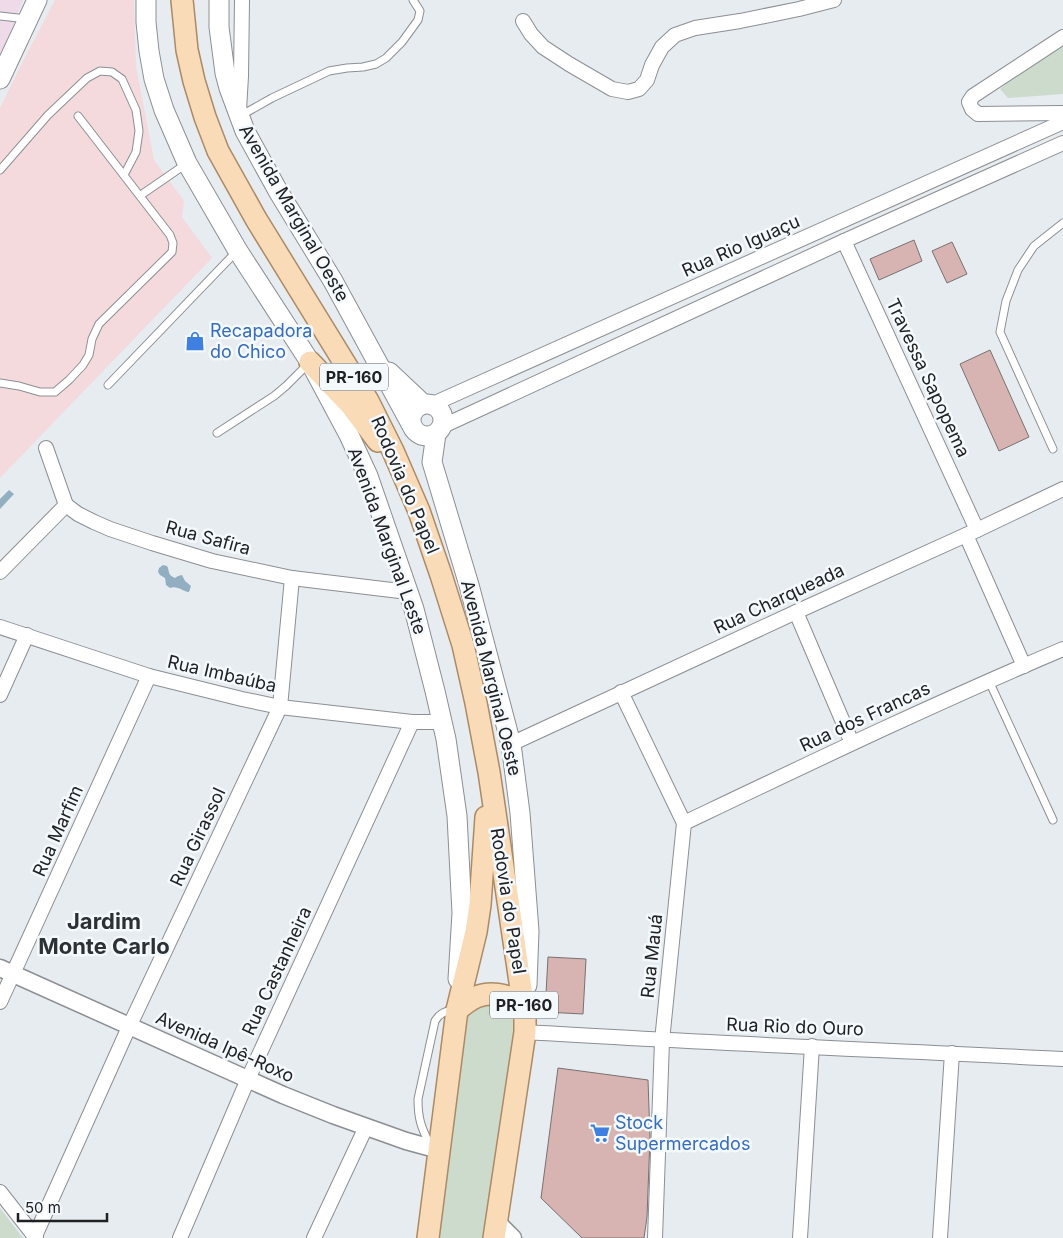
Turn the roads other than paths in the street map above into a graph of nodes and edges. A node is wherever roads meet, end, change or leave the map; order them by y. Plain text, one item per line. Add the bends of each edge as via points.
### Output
1 (37, 0) edge
2 (146, 0) edge
3 (182, 0) edge
4 (219, 0) edge
5 (242, 0) edge
6 (413, 0) edge
7 (834, 0) edge
8 (795, 4) edge
9 (0, 16) edge
10 (29, 19) junction
11 (523, 21) dead end
12 (1063, 37) edge
13 (0, 78) edge
14 (1063, 114) edge
15 (239, 115) junction
16 (78, 116) dead end
17 (1063, 122) edge
18 (1063, 143) edge
19 (187, 163) junction
20 (0, 170) edge
21 (124, 175) junction
22 (141, 196) junction
23 (1063, 223) edge
24 (844, 241) junction
25 (238, 251) junction
26 (377, 360) junction
27 (310, 362) junction
28 (0, 383) edge
29 (108, 385) dead end
30 (428, 404) junction
31 (412, 424) junction
32 (440, 430) junction
33 (217, 433) dead end
34 (46, 448) dead end
35 (1053, 449) dead end
36 (404, 475) junction
37 (1063, 489) edge
38 (66, 505) junction
39 (971, 532) junction
40 (0, 572) edge
41 (292, 578) junction
42 (408, 592) junction
43 (796, 612) junction
44 (0, 627) edge
45 (27, 635) junction
46 (1063, 649) edge
47 (1024, 666) junction
48 (149, 676) junction
49 (989, 681) junction
50 (621, 692) junction
51 (0, 695) edge
52 (280, 706) junction
53 (412, 722) junction
54 (443, 722) junction
55 (852, 743) junction
56 (511, 744) junction
57 (489, 772) junction
58 (1053, 820) dead end
59 (684, 823) junction
60 (7, 971) edge
61 (0, 1002) edge
62 (457, 1010) junction
63 (525, 1024) junction
64 (129, 1027) junction
65 (662, 1041) junction
66 (812, 1046) junction
67 (952, 1053) junction
68 (1063, 1059) edge
69 (248, 1079) junction
70 (366, 1127) junction
71 (435, 1149) junction
72 (0, 1192) edge
73 (495, 1230) edge
74 (36, 1237) edge
75 (180, 1238) edge
76 (314, 1238) edge
77 (428, 1238) edge
78 (513, 1238) edge
79 (655, 1238) edge
80 (800, 1238) edge
81 (940, 1238) edge

1 - 10 main road
2 - 19 main road, Avenida Marginal Leste via 154,79
3 - 36 main road, Rodovia do Papel / PR-160 via 194,81 218,151 368,401
4 - 15 main road, Avenida Marginal Oeste via 225,73
5 - 15 street
6 - 15 lane via 420,11 418,20 386,58 363,67 329,71
7 - 8 street
8 - 11 street via 740,21 675,35 662,47 647,80 639,89 628,92 612,88 556,56 543,47
9 - 10 lane
10 - 13 main road
12 - 14 street via 973,96 969,102 978,114
15 - 26 main road, Avenida Marginal Oeste via 269,176
16 - 21 lane
17 - 30 street, Rua Rio Iguaçu
18 - 24 street
19 - 22 lane
19 - 25 main road, Avenida Marginal Leste
20 - 21 lane via 48,115 87,78 100,71 112,72 122,79 136,110 139,131 136,152
21 - 22 lane
22 - 28 lane via 170,235 172,252 98,324 83,365 55,392
23 - 35 lane via 1034,246 1018,270 1006,300 1000,332
24 - 32 street
24 - 39 street, Travessa Sapopema
25 - 27 main road, Avenida Marginal Leste
25 - 29 lane
26 - 30 main road, Avenida Marginal Oeste
26 - 31 main road, Avenida Marginal Oeste
27 - 33 lane via 274,396
27 - 36 main road via 350,404
27 - 42 main road, Avenida Marginal Leste via 368,476
30 - 31 main road via 415,409
30 - 32 main road, Avenida Marginal Oeste via 438,407 444,416
31 - 32 main road, Avenida Marginal Oeste via 421,435 432,436
32 - 56 main road, Avenida Marginal Oeste via 432,462 469,584
34 - 38 street
36 - 57 main road, Rodovia do Papel / PR-160 via 463,645
37 - 39 street, Rua Charqueada
38 - 40 street
38 - 41 street, Rua Safira via 94,522 144,540 212,561
39 - 43 street, Rua Charqueada
39 - 47 street, Travessa Sapopema
41 - 42 street, Rua Safira
41 - 52 street, Rua Girassol
42 - 54 main road, Avenida Marginal Leste
43 - 50 street, Rua Charqueada
43 - 55 street
44 - 45 street, Rua Imbaúba
45 - 48 street, Rua Imbaúba
45 - 51 street
46 - 47 street, Rua dos Francas
47 - 49 street, Rua dos Francas
48 - 52 street, Rua Imbaúba via 242,700
48 - 60 street, Rua Marfim
49 - 55 street, Rua dos Francas
49 - 58 lane
50 - 56 street, Rua Charqueada
50 - 59 street
52 - 53 street, Rua Imbaúba
52 - 64 street, Rua Girassol
53 - 54 street, Rua Imbaúba
53 - 69 street, Rua Castanheira
54 - 62 main road, Avenida Marginal Leste via 457,816 461,904
55 - 59 street, Rua dos Francas
56 - 63 main road, Avenida Marginal Oeste via 529,931
57 - 62 main road, Rodovia do Papel / PR-160 via 480,905
57 - 63 main road, Rodovia do Papel / PR-160
59 - 65 street, Rua Mauá
60 - 61 street, Rua Marfim
60 - 64 street, Avenida Ipê-Roxo
62 - 63 main road via 478,996 500,994 516,1002
62 - 71 main road, Rodovia do Papel / PR-160
63 - 65 street, Rua Rio do Ouro
63 - 73 main road, Rodovia do Papel / PR-160
64 - 69 street, Avenida Ipê-Roxo
64 - 74 street, Rua Girassol
65 - 66 street, Rua Rio do Ouro
65 - 79 street, Rua Mauá
66 - 67 street, Rua Rio do Ouro
66 - 80 street
67 - 68 street, Rua Rio do Ouro
67 - 81 street
69 - 70 street, Avenida Ipê-Roxo
69 - 75 street, Rua Castanheira
70 - 71 street, Avenida Ipê-Roxo
70 - 76 street
71 - 77 main road, Rodovia do Papel / PR-160
72 - 74 street
73 - 78 street

